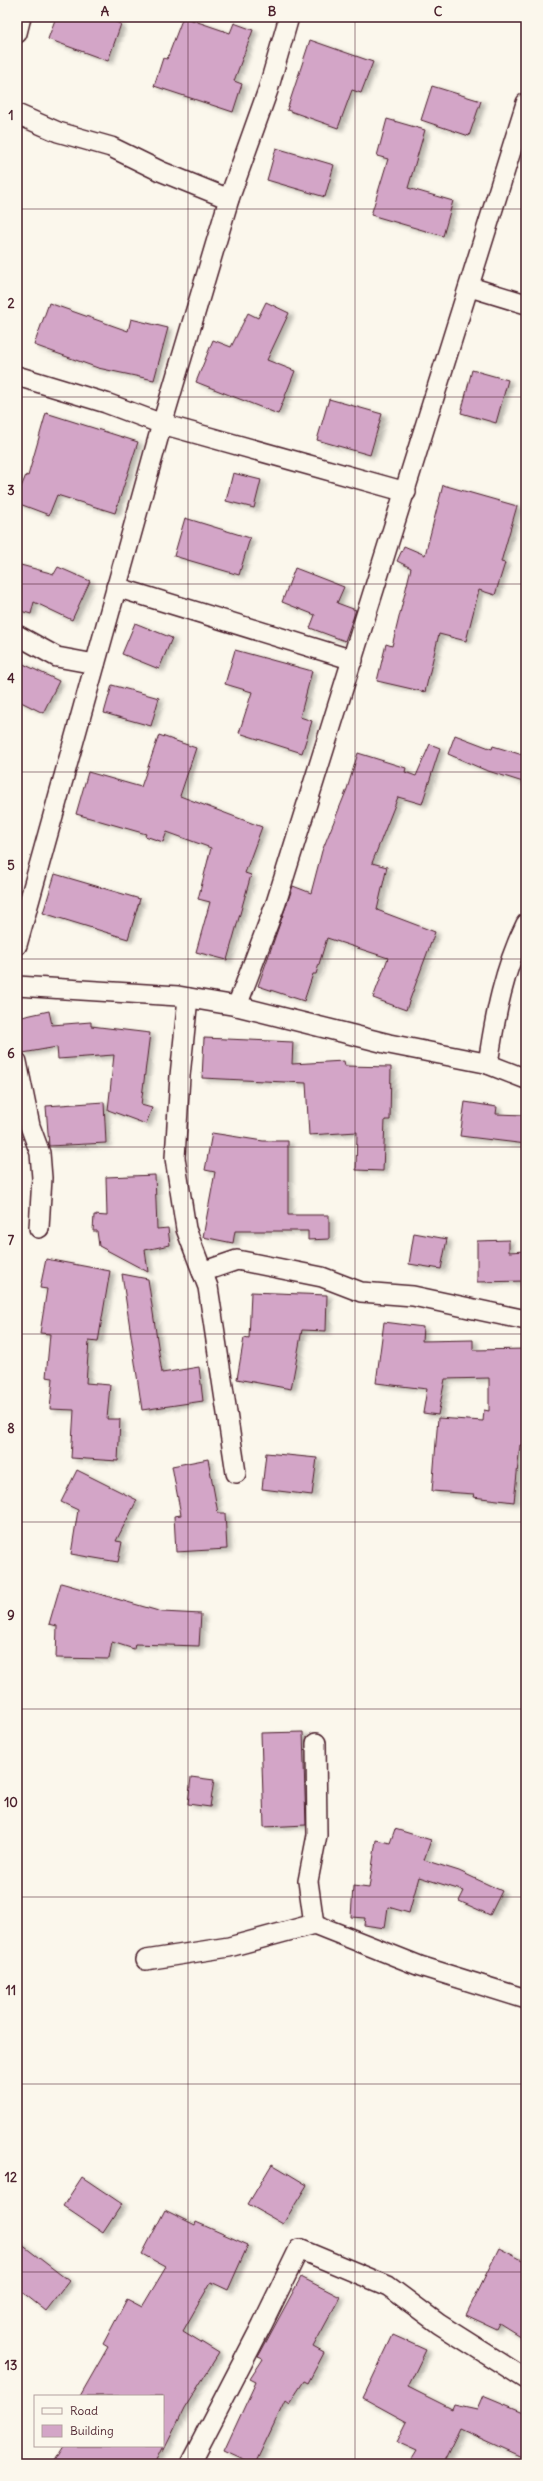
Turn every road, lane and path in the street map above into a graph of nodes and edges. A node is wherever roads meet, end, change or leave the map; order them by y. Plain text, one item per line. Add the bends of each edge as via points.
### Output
1 (21, 17) edge
2 (289, 17) edge
3 (17, 33) edge
4 (526, 103) edge
5 (17, 114) edge
6 (229, 199) junction
7 (470, 287) junction
8 (526, 304) edge
9 (17, 376) edge
10 (162, 424) junction
11 (406, 492) junction
12 (116, 587) junction
13 (17, 635) edge
14 (353, 660) junction
15 (95, 664) junction
16 (526, 924) edge
17 (17, 945) edge
18 (17, 986) edge
19 (188, 998) junction
20 (236, 1006) junction
21 (17, 1062) edge
22 (488, 1064) junction
23 (526, 1079) edge
24 (39, 1228) dead end
25 (202, 1272) junction
26 (526, 1320) edge
27 (236, 1473) dead end
28 (316, 1743) dead end
29 (314, 1924) junction
30 (146, 1960) dead end
31 (526, 1999) edge
32 (526, 2378) edge
33 (190, 2464) edge

1 - 3 street
2 - 6 street via 268,90
4 - 7 street
5 - 6 street via 58,132 111,147 160,171
6 - 10 street
7 - 8 street
7 - 11 street
9 - 10 street via 106,403
10 - 11 street
10 - 12 street
11 - 14 street
12 - 14 street
12 - 15 street
13 - 15 street via 57,657
14 - 20 street via 276,903
15 - 17 street
16 - 22 street via 516,945 495,1012
18 - 19 street
19 - 20 street
19 - 25 street via 175,1158 186,1229
20 - 22 street via 389,1044
21 - 24 street via 30,1126 40,1153 42,1178
22 - 23 street
25 - 26 street via 237,1260 322,1277 361,1292 413,1296
25 - 27 street via 208,1287
28 - 29 street via 317,1835 308,1881
29 - 30 street via 228,1947
29 - 31 street via 420,1966
32 - 33 street via 439,2324 388,2286 299,2249

